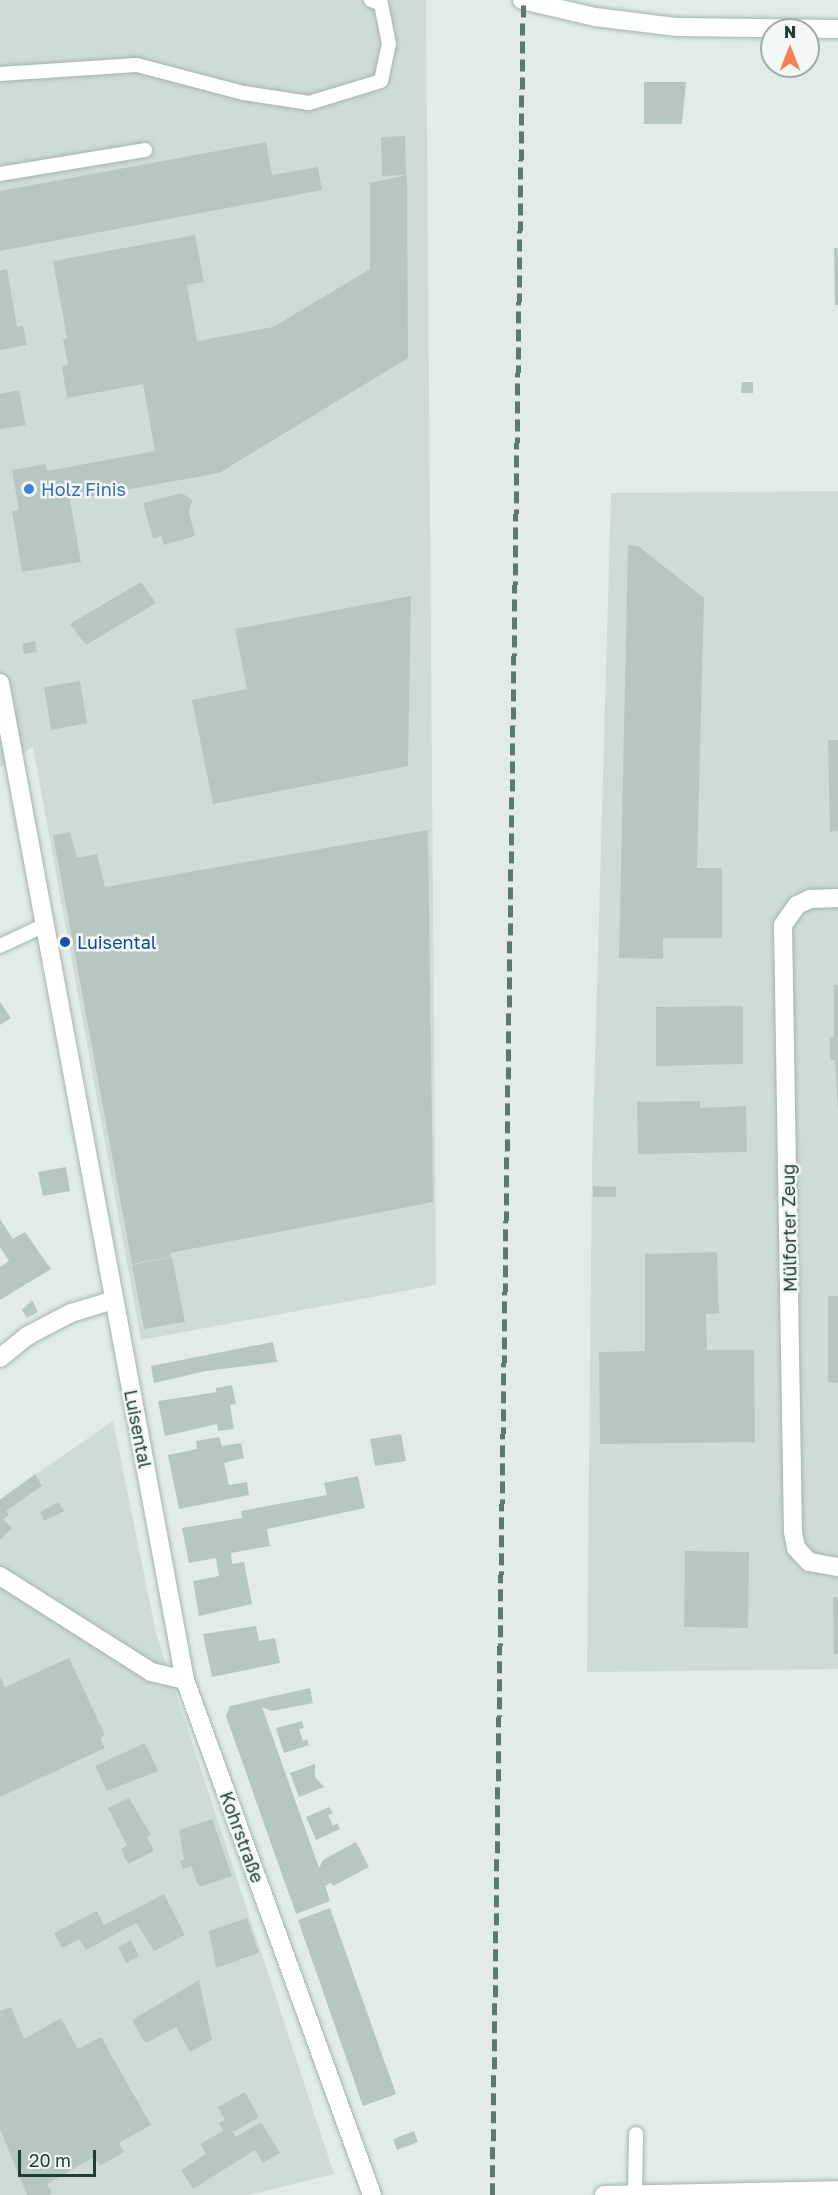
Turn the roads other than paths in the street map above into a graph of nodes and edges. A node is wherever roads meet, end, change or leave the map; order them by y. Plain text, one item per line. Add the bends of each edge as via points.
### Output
1 (371, 0) edge
2 (522, 0) edge
3 (838, 29) edge
4 (0, 74) edge
5 (145, 150) dead end
6 (0, 174) edge
7 (0, 682) edge
8 (838, 898) edge
9 (45, 925) junction
10 (0, 946) edge
11 (114, 1300) junction
12 (0, 1358) edge
13 (838, 1568) edge
14 (0, 1576) edge
15 (185, 1680) junction
16 (636, 2134) dead end
17 (838, 2190) edge
18 (635, 2194) edge
19 (716, 2194) edge
20 (372, 2195) edge
21 (604, 2195) edge

1 - 4 lane via 381,4 389,44 381,81 309,103 244,93 137,65
2 - 3 street via 595,17 677,27
5 - 6 lane
7 - 9 street, Luisental
8 - 13 street, Mülforter Zeug via 810,899 797,905 783,925 793,1532 796,1548 809,1562
9 - 10 lane
9 - 11 street, Luisental
11 - 12 street via 71,1313 27,1336
11 - 15 street, Luisental
14 - 15 street via 151,1672
15 - 20 street, Kohrstraße
16 - 18 lane
17 - 19 street
18 - 19 street
18 - 21 street

